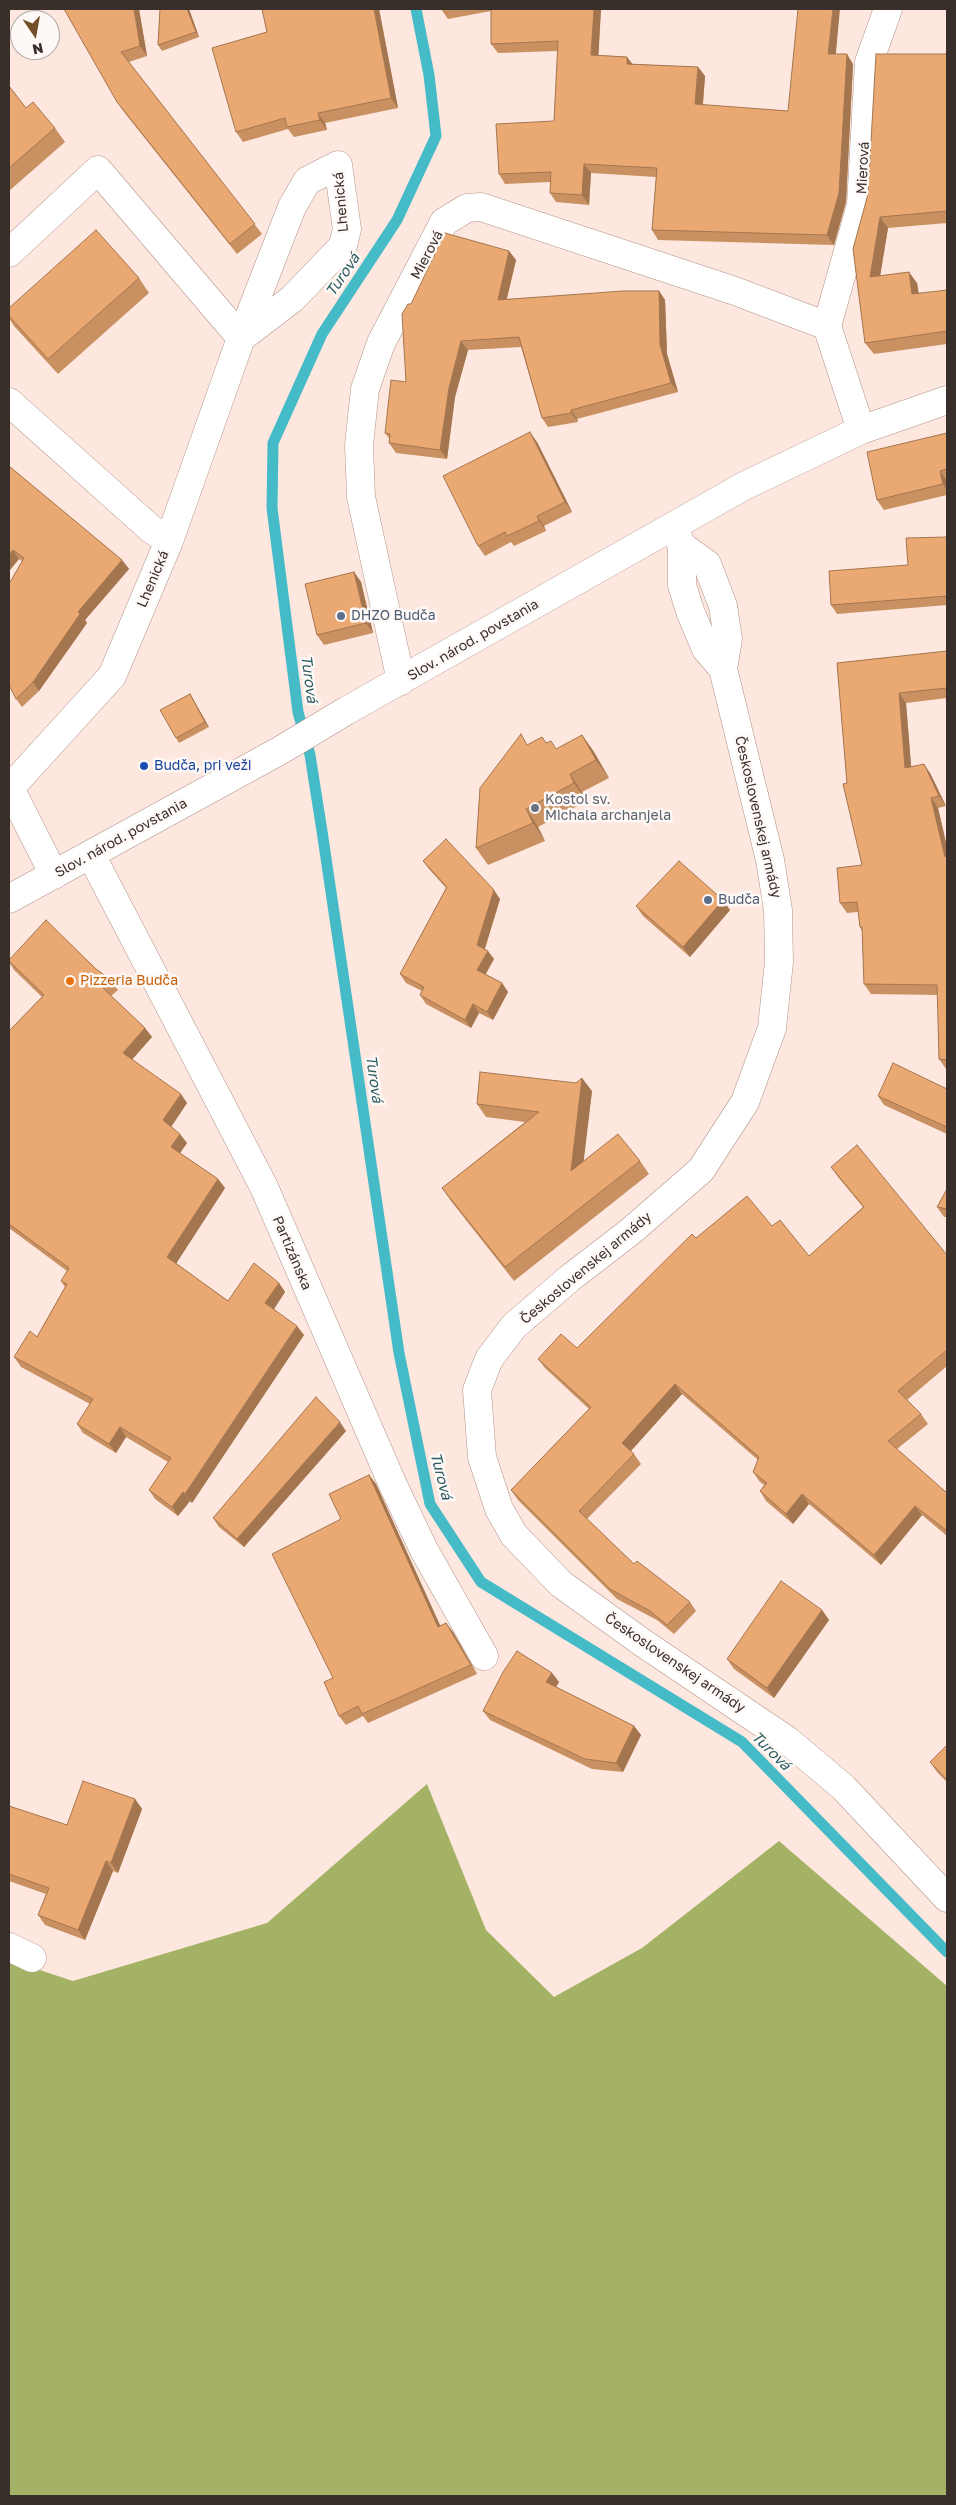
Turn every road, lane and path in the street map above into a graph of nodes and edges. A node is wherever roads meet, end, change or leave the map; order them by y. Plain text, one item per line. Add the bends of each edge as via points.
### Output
1 (888, 9) edge
2 (9, 253) edge
3 (827, 326) junction
4 (242, 338) junction
5 (947, 400) edge
6 (9, 402) edge
7 (861, 430) junction
8 (678, 536) junction
9 (169, 541) junction
10 (401, 681) junction
11 (10, 787) edge
12 (91, 855) junction
13 (54, 875) junction
14 (9, 899) edge
15 (484, 1656) dead end
16 (947, 1898) edge

1 - 3 street, Mierová via 869,62 860,205
2 - 4 street via 98,170
3 - 7 street
3 - 10 street, Mierová via 735,291 481,207 467,208 444,222 381,343 365,389 358,446 361,497
4 - 4 street, Lhenická via 292,299 343,246 347,229 338,165 307,181 292,207
4 - 9 street, Lhenická
5 - 7 street, Slov. národ. povstania
6 - 9 street via 151,529
7 - 8 street, Slov. národ. povstania via 751,482
8 - 10 street, Slov. národ. povstania
8 - 16 street, Československej armády via 708,564 724,606 728,639 724,669 770,860 778,910 779,962 772,1028 745,1102 701,1170 514,1326 489,1359 477,1390 482,1457 499,1509 514,1534 561,1584 787,1740 844,1787
9 - 11 street, Lhenická via 112,676
10 - 12 street, Slov. národ. povstania
11 - 13 street
12 - 13 street, Slov. národ. povstania
12 - 15 street, Partizánska via 264,1187 393,1485 424,1550
13 - 14 street, Slov. národ. povstania

